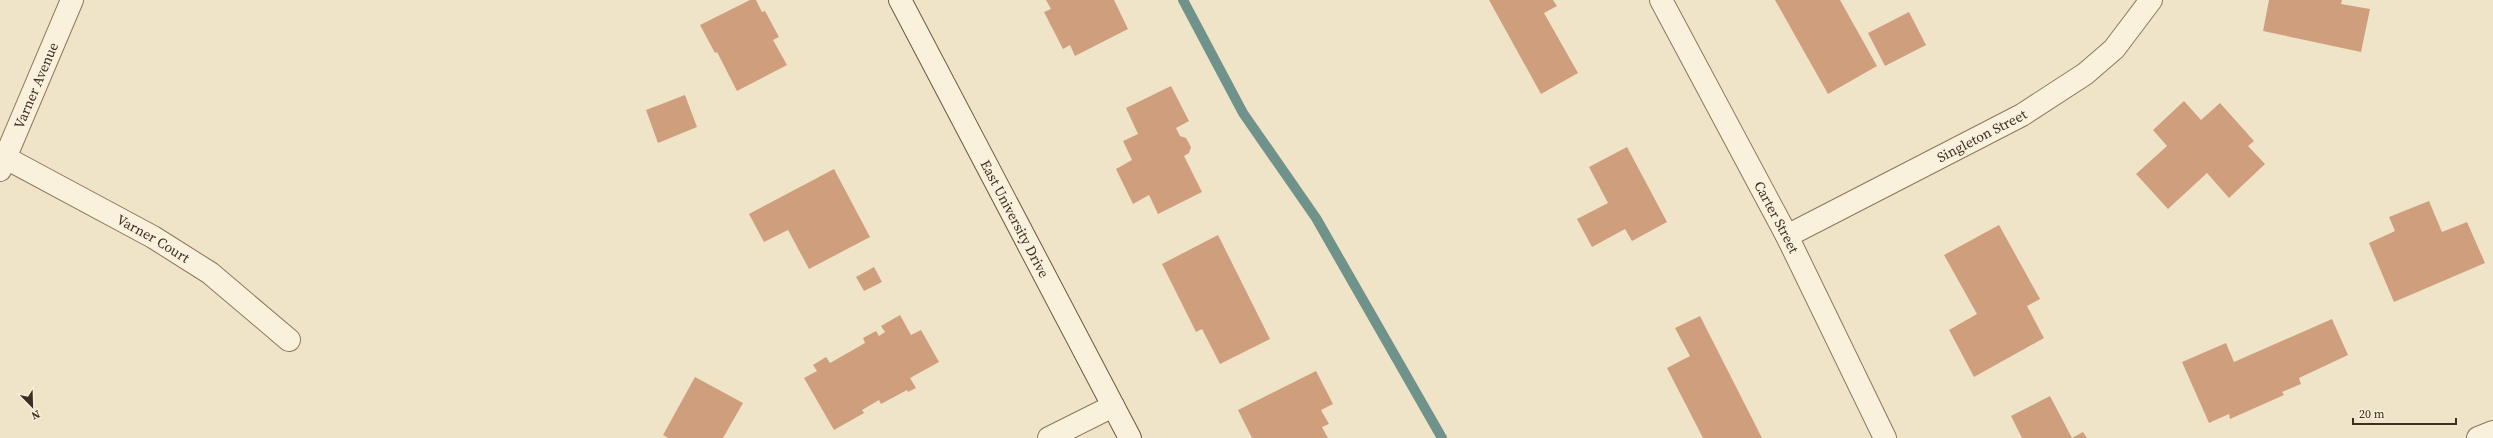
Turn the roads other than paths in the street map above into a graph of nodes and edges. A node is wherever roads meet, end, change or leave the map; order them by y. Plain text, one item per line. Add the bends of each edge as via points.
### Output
1 (72, 0) edge
2 (900, 0) edge
3 (1661, 0) edge
4 (2151, 0) edge
5 (2, 164) edge
6 (1787, 236) junction
7 (289, 340) dead end
8 (1113, 406) junction
9 (2493, 432) edge
10 (1049, 438) edge
11 (1130, 438) edge
12 (1885, 438) edge
13 (2478, 438) edge

1 - 5 street, Varner Avenue
2 - 8 street, East University Drive
3 - 6 street, Carter Street
4 - 6 street, Singleton Street via 2114,48 2085,74 2022,115
5 - 7 street, Varner Court via 153,237 210,273
6 - 12 street, Carter Street
8 - 10 street
8 - 11 street, East University Drive
9 - 13 street

